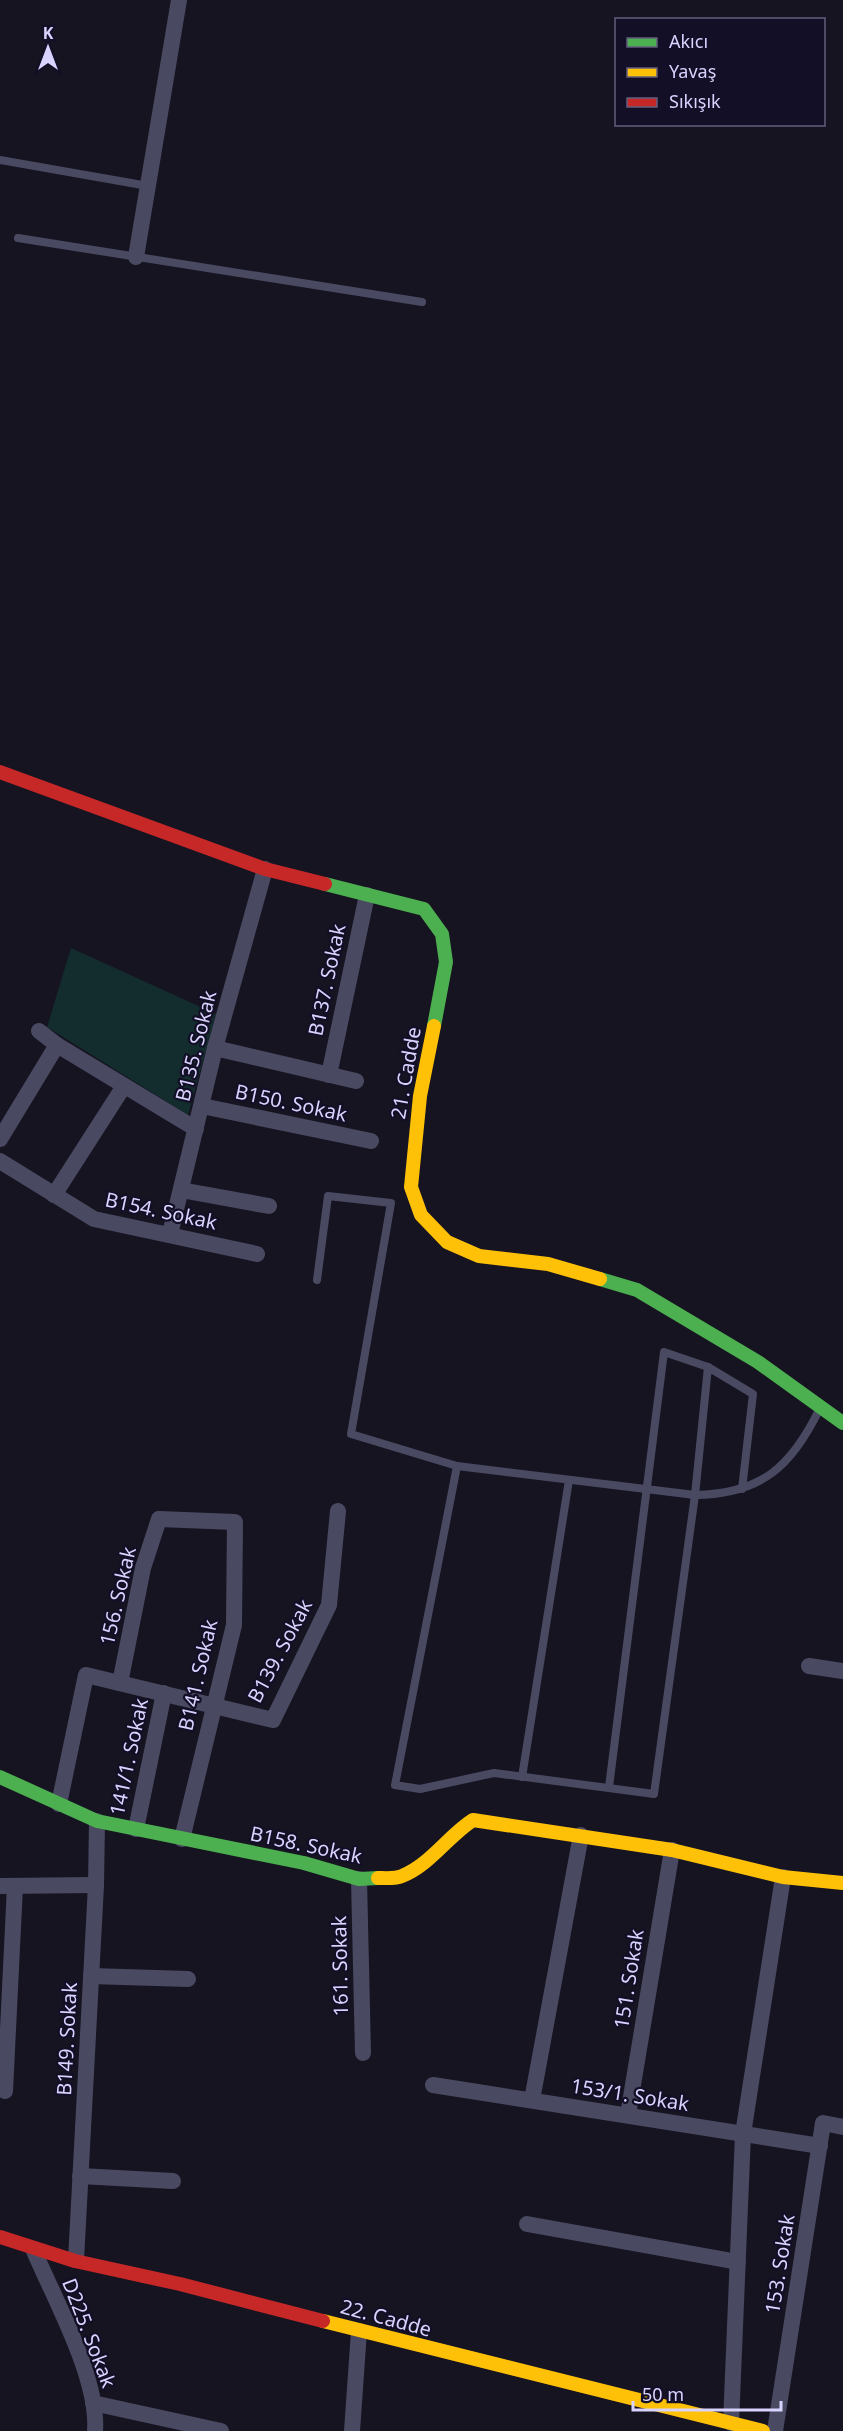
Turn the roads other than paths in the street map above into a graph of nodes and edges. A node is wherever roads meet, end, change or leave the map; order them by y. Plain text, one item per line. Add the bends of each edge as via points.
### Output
1 (179, 0) edge
2 (0, 160) edge
3 (148, 186) junction
4 (18, 238) dead end
5 (136, 257) junction
6 (422, 302) dead end
7 (0, 772) edge
8 (265, 869) junction
9 (367, 895) junction
10 (39, 1031) dead end
11 (57, 1045) junction
12 (215, 1048) junction
13 (329, 1075) junction
14 (356, 1081) dead end
15 (124, 1086) junction
16 (202, 1106) junction
17 (196, 1129) junction
18 (0, 1139) edge
19 (371, 1141) dead end
20 (0, 1161) edge
21 (181, 1190) junction
22 (54, 1195) junction
23 (269, 1206) dead end
24 (170, 1234) junction
25 (256, 1254) dead end
26 (317, 1280) dead end
27 (708, 1367) junction
28 (821, 1407) junction
29 (843, 1423) edge
30 (457, 1466) junction
31 (569, 1480) junction
32 (742, 1489) junction
33 (646, 1490) junction
34 (695, 1495) junction
35 (338, 1511) dead end
36 (159, 1519) joint
37 (809, 1666) dead end
38 (843, 1671) edge
39 (120, 1683) junction
40 (164, 1693) junction
41 (213, 1703) junction
42 (0, 1777) edge
43 (522, 1777) junction
44 (609, 1787) junction
45 (59, 1804) junction
46 (97, 1821) junction
47 (136, 1829) junction
48 (581, 1835) junction
49 (182, 1839) junction
50 (672, 1850) junction
51 (783, 1877) junction
52 (359, 1878) junction
53 (843, 1883) edge
54 (96, 1885) junction
55 (8, 1886) edge
56 (91, 1976) junction
57 (188, 1979) dead end
58 (363, 2053) dead end
59 (433, 2085) dead end
60 (5, 2091) dead end
61 (532, 2100) junction
62 (628, 2115) junction
63 (843, 2127) edge
64 (743, 2134) junction
65 (819, 2146) junction
66 (80, 2176) junction
67 (173, 2181) dead end
68 (527, 2224) dead end
69 (0, 2236) edge
70 (34, 2251) junction
71 (76, 2260) junction
72 (738, 2262) junction
73 (359, 2331) junction
74 (93, 2403) junction
75 (731, 2423) junction
76 (95, 2431) edge
77 (221, 2431) edge
78 (352, 2431) edge
79 (763, 2431) edge
80 (775, 2431) edge

1 - 3 street
2 - 3 lane
3 - 5 street
4 - 5 lane
5 - 6 lane
7 - 8 main road, 21. Cadde
8 - 9 main road, 21. Cadde
8 - 12 street, B135. Sokak
9 - 13 street, B137. Sokak
9 - 28 main road, 21. Cadde via 424,909 442,934 446,962 420,1096 411,1187 421,1215 447,1242 479,1256 548,1264 637,1290 758,1362
10 - 11 street
11 - 15 street
11 - 18 street
12 - 13 street
12 - 16 street, B135. Sokak
13 - 14 street
15 - 17 street
15 - 22 street
16 - 17 street, B135. Sokak
16 - 19 street, B150. Sokak
17 - 21 street, B135. Sokak
20 - 22 street, B154. Sokak
21 - 23 street
21 - 24 street, B135. Sokak
22 - 24 street, B154. Sokak via 94,1219
24 - 25 street, B154. Sokak
26 - 30 lane via 328,1196 391,1203 351,1434
27 - 32 lane via 753,1394
27 - 33 lane via 663,1352
27 - 34 lane
28 - 29 main road, 21. Cadde
28 - 32 lane via 799,1448 782,1467
30 - 31 lane
30 - 43 lane via 394,1785 420,1789 494,1773
31 - 33 lane
31 - 43 lane
32 - 34 lane
33 - 34 lane
33 - 44 lane
34 - 44 lane via 654,1794
35 - 41 street, B139. Sokak via 329,1605 273,1720
36 - 39 street, 156. Sokak via 142,1568
36 - 41 street, B141. Sokak via 235,1521 234,1625
37 - 38 street
39 - 40 street
39 - 45 street via 86,1675
40 - 41 street
40 - 47 street, 141/1. Sokak
41 - 49 street, B141. Sokak
42 - 45 main road, B158. Sokak
43 - 44 lane
45 - 46 main road, B158. Sokak
46 - 47 main road, B158. Sokak
46 - 54 street, B149. Sokak
47 - 49 main road, B158. Sokak
48 - 50 main road, B158. Sokak
48 - 52 main road, B158. Sokak via 473,1820 457,1830 431,1857 401,1876
48 - 61 street
49 - 52 main road, B158. Sokak
50 - 51 main road, B158. Sokak
50 - 62 street, 151. Sokak
51 - 53 main road, B158. Sokak
51 - 64 street
52 - 58 street, 161. Sokak
54 - 55 street
54 - 56 street, B149. Sokak
55 - 60 street
56 - 57 street
56 - 66 street, B149. Sokak
59 - 61 street, 153/1. Sokak
61 - 62 street, 153/1. Sokak
62 - 64 street, 153/1. Sokak
63 - 65 street, 153. Sokak via 823,2123
64 - 65 street, 153/1. Sokak
64 - 72 street
65 - 80 street, 153. Sokak
66 - 67 street
66 - 71 street, B149. Sokak
68 - 72 street
69 - 70 main road, 22. Cadde
70 - 71 main road, 22. Cadde
70 - 74 street, D225. Sokak via 81,2358
71 - 73 main road, 22. Cadde
72 - 75 street
73 - 75 main road, 22. Cadde
73 - 78 street
74 - 76 street, D225. Sokak
74 - 77 street
75 - 79 main road, 22. Cadde

